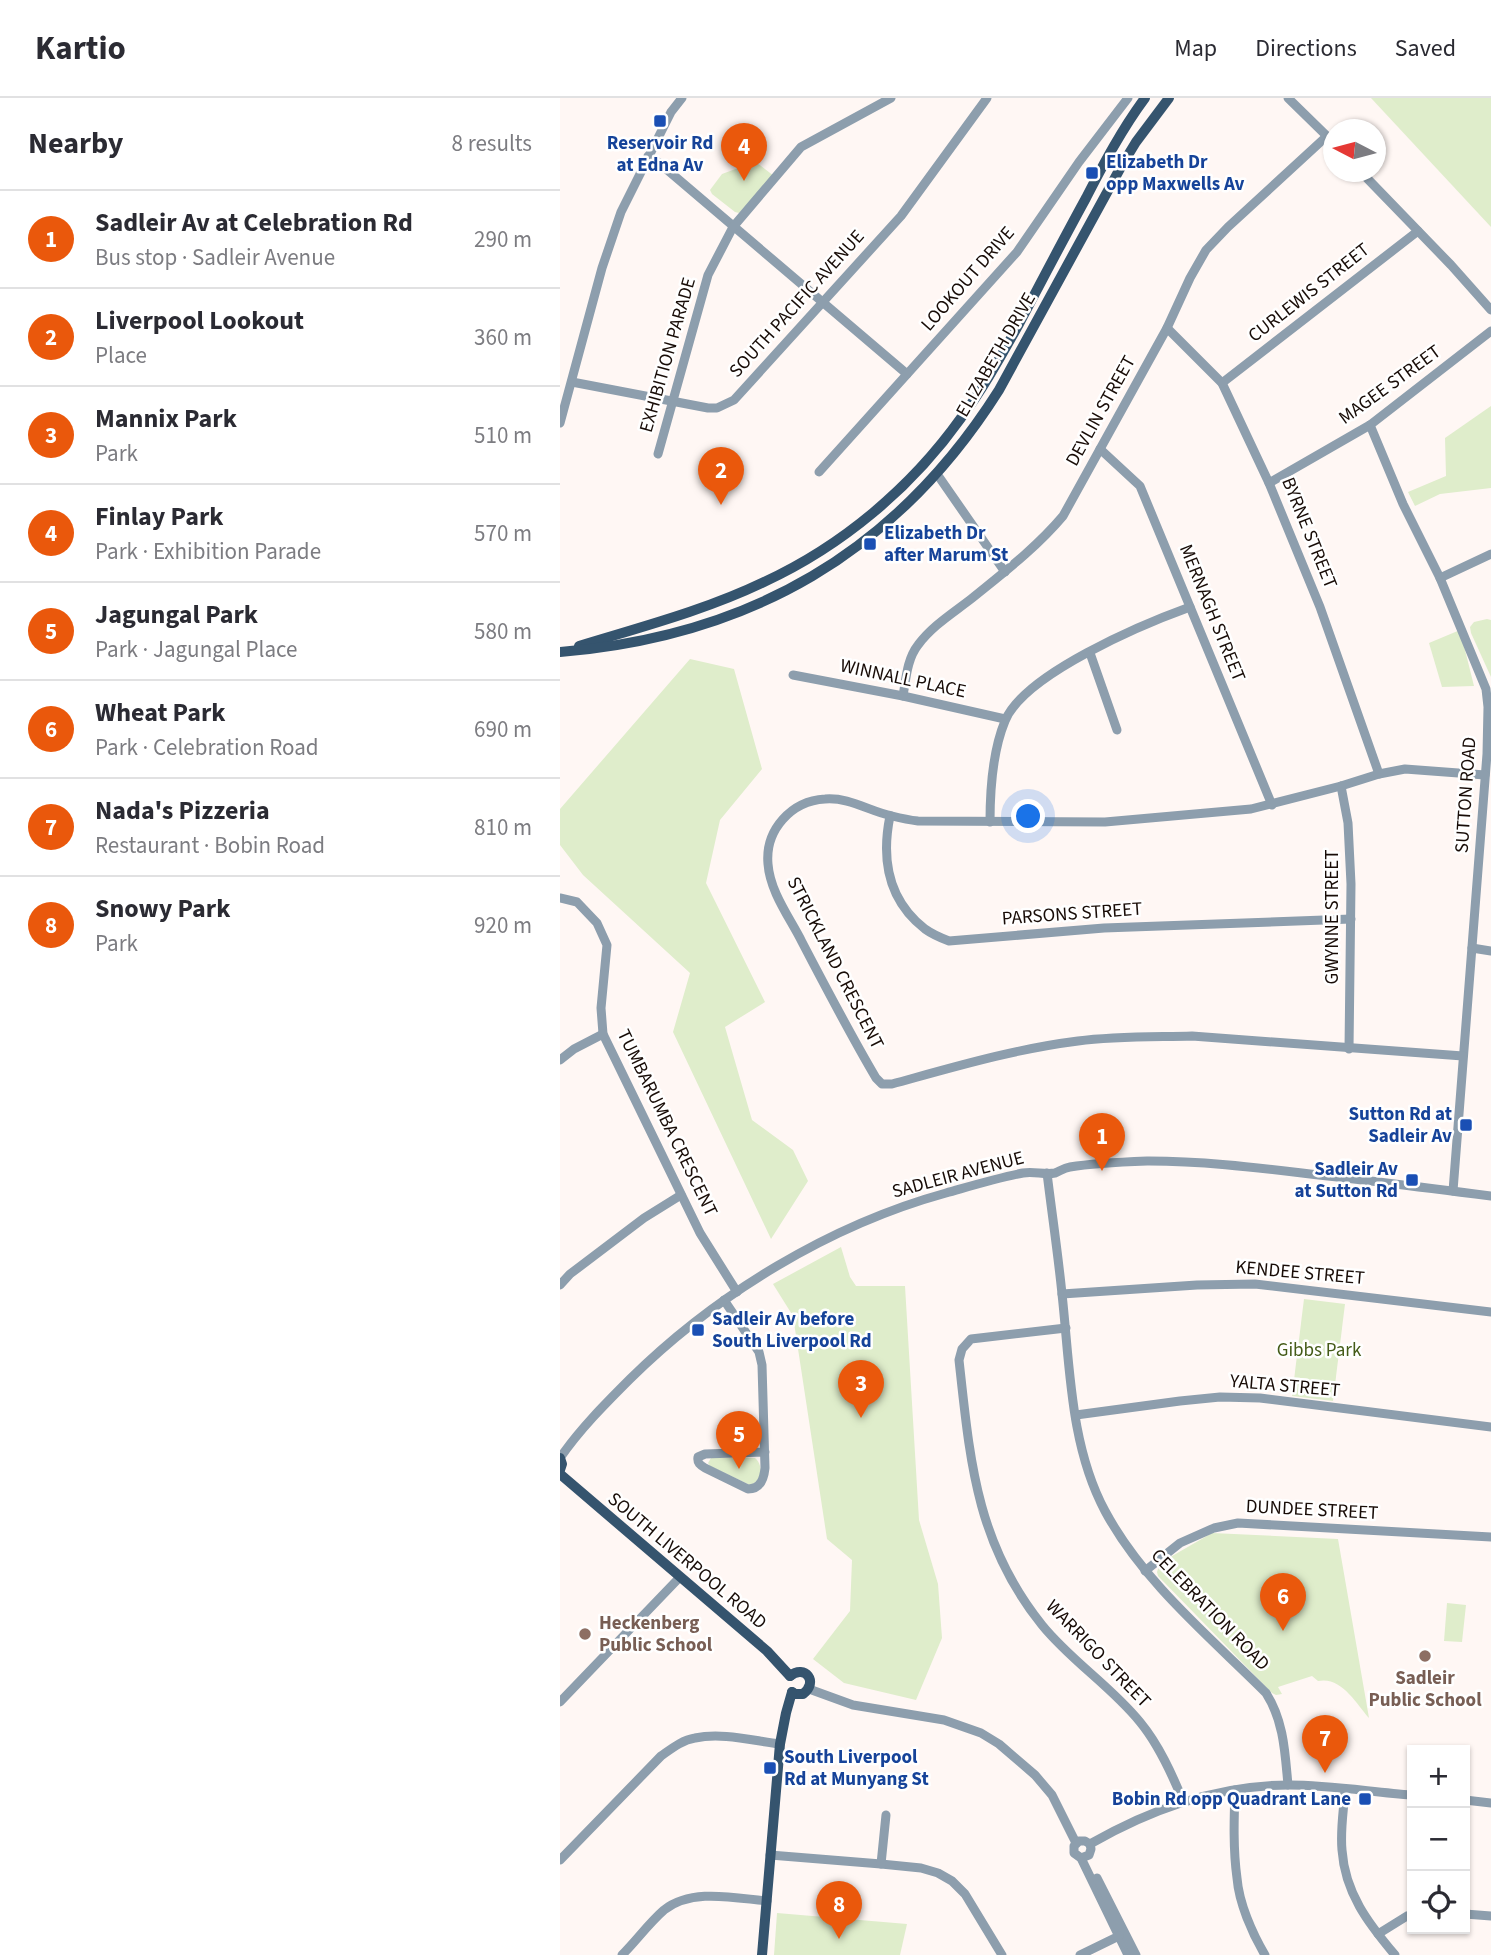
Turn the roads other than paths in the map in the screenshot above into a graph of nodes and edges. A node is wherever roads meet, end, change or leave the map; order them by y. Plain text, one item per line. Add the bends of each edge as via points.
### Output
1 (891, 98) edge
2 (987, 98) edge
3 (1128, 98) edge
4 (1145, 98) edge
5 (1169, 98) edge
6 (1288, 98) edge
7 (678, 99) edge
8 (1323, 133) edge
9 (1323, 146) edge
10 (648, 156) junction
11 (1371, 182) edge
12 (733, 227) junction
13 (1418, 230) junction
14 (822, 301) junction
15 (1491, 310) edge
16 (1167, 328) junction
17 (1491, 331) edge
18 (906, 374) junction
19 (572, 382) junction
20 (1222, 383) junction
21 (673, 402) junction
22 (560, 423) edge
23 (1370, 425) junction
24 (1100, 449) junction
25 (658, 454) dead end
26 (819, 472) dead end
27 (937, 474) junction
28 (1269, 483) junction
29 (1491, 554) edge
30 (1005, 572) junction
31 (1440, 578) junction
32 (1190, 607) junction
33 (560, 652) edge
34 (1090, 653) junction
35 (793, 675) dead end
36 (903, 696) junction
37 (1005, 719) junction
38 (1489, 729) edge
39 (1117, 730) dead end
40 (1379, 774) junction
41 (1485, 775) junction
42 (1341, 786) junction
43 (1272, 805) junction
44 (890, 816) junction
45 (1487, 818) edge
46 (990, 822) junction
47 (560, 898) edge
48 (1351, 919) junction
49 (1472, 948) junction
50 (1491, 951) edge
51 (603, 1034) junction
52 (1349, 1049) junction
53 (1463, 1056) junction
54 (560, 1060) edge
55 (1047, 1173) junction
56 (1453, 1191) junction
57 (681, 1195) junction
58 (1491, 1196) edge
59 (560, 1285) edge
60 (737, 1292) junction
61 (1062, 1294) junction
62 (724, 1300) junction
63 (1491, 1312) edge
64 (1066, 1328) junction
65 (1076, 1415) junction
66 (1491, 1427) edge
67 (765, 1452) junction
68 (560, 1458) edge
69 (560, 1472) edge
70 (1491, 1537) edge
71 (1145, 1571) junction
72 (680, 1577) junction
73 (790, 1676) junction
74 (809, 1689) junction
75 (792, 1692) junction
76 (560, 1702) edge
77 (780, 1744) junction
78 (1288, 1785) junction
79 (1345, 1789) junction
80 (1236, 1790) junction
81 (1407, 1795) edge
82 (1470, 1800) edge
83 (1183, 1801) junction
84 (1491, 1802) edge
85 (886, 1815) dead end
86 (1076, 1843) junction
87 (1090, 1844) junction
88 (770, 1855) junction
89 (1084, 1858) junction
90 (560, 1860) edge
91 (881, 1864) junction
92 (766, 1901) junction
93 (1470, 1914) edge
94 (1407, 1916) edge
95 (1491, 1916) edge
96 (1378, 1934) junction
97 (1119, 1936) junction
98 (622, 1955) edge
99 (762, 1955) edge
100 (1002, 1955) edge
101 (1080, 1955) edge
102 (1128, 1955) edge
103 (1136, 1955) edge
104 (1265, 1955) edge
105 (1395, 1955) edge

1 - 12 street, EXHIBITION PARADE via 801,147
2 - 14 street, SOUTH PACIFIC AVENUE via 901,216
3 - 18 street, LOOKOUT DRIVE via 1017,252
4 - 33 main road, ELIZABETH DRIVE via 1114,144 985,383 944,441 897,491 829,546 764,583
5 - 27 main road, ELIZABETH DRIVE via 1122,165 999,390
6 - 8 street
7 - 10 street
9 - 16 street, DEVLIN STREET via 1206,250
10 - 12 street
10 - 19 street via 610,242
11 - 13 street
12 - 14 street
12 - 21 street, EXHIBITION PARADE via 708,275
13 - 15 street
13 - 20 street, CURLEWIS STREET
14 - 18 street
14 - 21 street, SOUTH PACIFIC AVENUE via 734,400 718,408
16 - 20 street, BYRNE STREET
16 - 24 street, DEVLIN STREET
17 - 23 street, MAGEE STREET
18 - 26 street, LOOKOUT DRIVE
19 - 21 street, SOUTH PACIFIC AVENUE
19 - 22 street
20 - 28 street, BYRNE STREET
21 - 25 street, EXHIBITION PARADE
23 - 28 street, MAGEE STREET
23 - 31 street, SUTTON ROAD
24 - 30 street, DEVLIN STREET via 1063,516
24 - 32 street, MERNAGH STREET via 1140,486
27 - 30 street
27 - 33 main road, ELIZABETH DRIVE via 872,536 801,584 765,602 689,630 600,649
28 - 40 street, BYRNE STREET via 1320,607
29 - 31 street
30 - 36 street, DEVLIN STREET via 917,646
31 - 38 street, SUTTON ROAD via 1486,688
32 - 34 street
32 - 43 street, MERNAGH STREET
34 - 37 street via 1032,688
34 - 39 street
35 - 36 street, WINNALL PLACE
36 - 37 street, WINNALL PLACE
37 - 46 street via 995,762
38 - 41 street, SUTTON ROAD
40 - 41 street, STRICKLAND CRESCENT via 1405,769
40 - 42 street, STRICKLAND CRESCENT
41 - 45 street, SUTTON ROAD
42 - 43 street, STRICKLAND CRESCENT
42 - 48 street, GWYNNE STREET via 1348,823
43 - 46 street, STRICKLAND CRESCENT via 1105,822
44 - 46 street, STRICKLAND CRESCENT
44 - 48 street, PARSONS STREET via 888,877 902,907 926,930 949,941 1104,928
44 - 52 street, STRICKLAND CRESCENT via 840,800 799,806 775,832 768,864 775,890 836,1010 882,1084 1079,1041 1192,1035
45 - 49 street, SUTTON ROAD
47 - 51 street, TUMBARUMBA CRESCENT via 577,902 597,923 607,944
48 - 52 street, GWYNNE STREET
49 - 50 street
49 - 53 street, SUTTON ROAD
51 - 54 street
51 - 57 street, TUMBARUMBA CRESCENT
52 - 53 street, STRICKLAND CRESCENT
53 - 56 street, SUTTON ROAD
55 - 56 street, SADLEIR AVENUE via 1147,1161 1203,1163
55 - 60 street, SADLEIR AVENUE via 1027,1172 884,1213 801,1253
55 - 61 street, CELEBRATION ROAD
56 - 58 street, SADLEIR AVENUE
57 - 59 street via 644,1218
57 - 60 street, TUMBARUMBA CRESCENT
60 - 62 street, SADLEIR AVENUE
61 - 63 street, KENDEE STREET via 1255,1284
61 - 64 street, CELEBRATION ROAD
62 - 67 street via 761,1357
62 - 68 street, SADLEIR AVENUE via 639,1370
64 - 65 street, CELEBRATION ROAD
64 - 83 street, WARRIGO STREET via 971,1339 962,1349 959,1360 977,1493 998,1553 1029,1607 1061,1646 1139,1721
65 - 66 street, YALTA STREET via 1220,1397 1260,1398
65 - 71 street, CELEBRATION ROAD via 1096,1491
67 - 67 street via 764,1475 753,1489 697,1460 705,1454
68 - 69 main road
69 - 72 main road, SOUTH LIVERPOOL ROAD
70 - 71 street, DUNDEE STREET via 1238,1523 1180,1543
71 - 78 street, CELEBRATION ROAD via 1266,1693 1283,1736
72 - 73 main road, SOUTH LIVERPOOL ROAD
72 - 76 street
73 - 74 main road via 805,1673
73 - 75 main road
74 - 75 main road via 803,1694
74 - 86 street via 853,1705 962,1725 990,1738 1052,1795
75 - 77 main road
77 - 88 main road
77 - 90 street via 696,1737 678,1744
78 - 79 street
78 - 80 street
79 - 81 street
79 - 96 street via 1342,1850 1347,1878 1361,1911
80 - 83 street
80 - 104 street via 1237,1881 1252,1931
82 - 84 street
83 - 87 street
85 - 91 street
86 - 87 street
86 - 89 street via 1074,1853
87 - 89 street via 1091,1852
88 - 91 street
88 - 92 main road
89 - 97 street
89 - 103 street
91 - 100 street via 921,1868 952,1881
92 - 98 street via 682,1900 665,1910
92 - 99 main road
93 - 95 street
94 - 96 street
96 - 105 street
97 - 101 street
97 - 102 street

